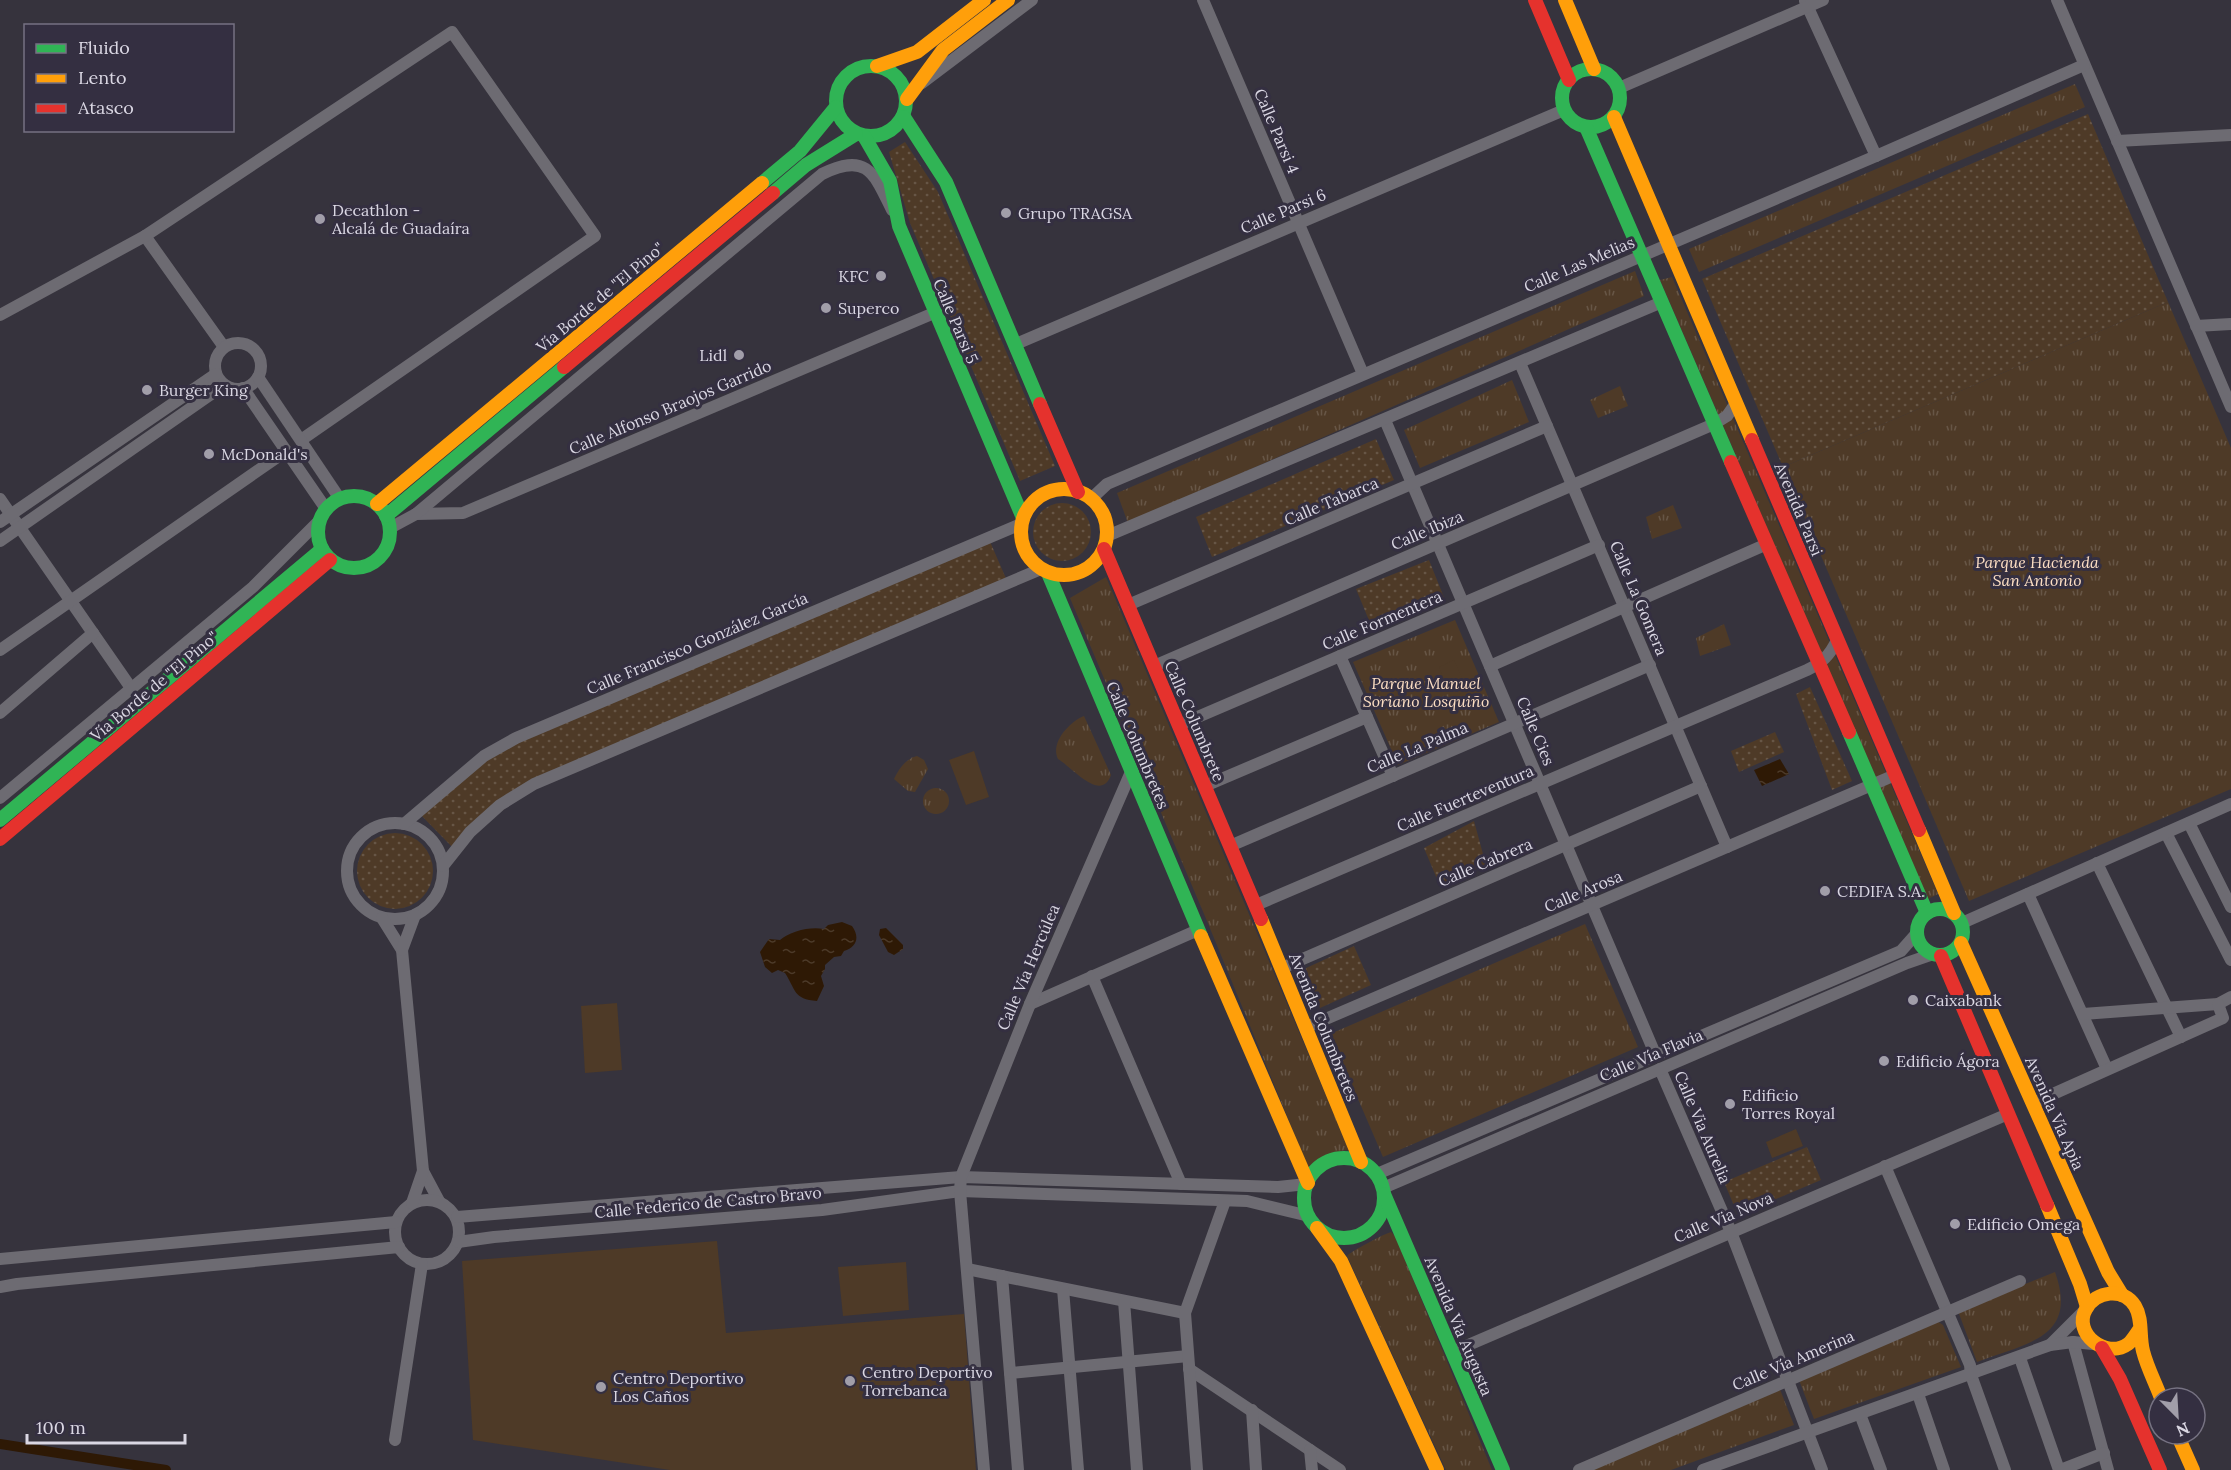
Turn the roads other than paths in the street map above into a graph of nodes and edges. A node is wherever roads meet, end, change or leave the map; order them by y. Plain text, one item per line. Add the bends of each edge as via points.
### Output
1 (984, 0) edge
2 (1008, 0) edge
3 (1032, 0) edge
4 (1203, 0) edge
5 (1534, 0) edge
6 (1565, 0) edge
7 (1823, 0) edge
8 (2056, 0) edge
9 (1806, 3) edge
10 (2084, 65) junction
11 (877, 66) junction
12 (1594, 69) junction
13 (1569, 80) junction
14 (916, 87) junction
15 (1619, 88) junction
16 (907, 99) junction
17 (836, 107) junction
18 (1564, 110) junction
19 (904, 117) junction
20 (1614, 117) junction
21 (1586, 127) junction
22 (860, 135) junction
23 (2231, 135) edge
24 (2117, 141) junction
25 (1876, 156) junction
26 (895, 214) junction
27 (1298, 223) junction
28 (145, 236) junction
29 (1668, 244) junction
30 (1641, 255) junction
31 (1662, 302) junction
32 (934, 313) junction
33 (0, 315) edge
34 (2231, 324) edge
35 (2196, 326) junction
36 (1016, 344) junction
37 (224, 347) junction
38 (1520, 363) junction
39 (216, 374) junction
40 (1363, 374) junction
41 (258, 377) junction
42 (224, 385) junction
43 (243, 388) junction
44 (1736, 403) junction
45 (2231, 407) edge
46 (1385, 420) junction
47 (1714, 424) junction
48 (1546, 426) junction
49 (301, 440) junction
50 (286, 451) junction
51 (1412, 484) junction
52 (1574, 486) junction
53 (1078, 492) junction
54 (0, 499) edge
55 (340, 499) junction
56 (1091, 499) junction
57 (377, 504) junction
58 (323, 514) junction
59 (416, 514) junction
60 (5, 518) edge
61 (1022, 521) junction
62 (388, 522) junction
63 (20, 527) junction
64 (0, 541) edge
65 (1105, 543) junction
66 (1437, 543) junction
67 (1767, 544) junction
68 (1599, 545) junction
69 (326, 554) junction
70 (1045, 571) junction
71 (71, 601) junction
72 (1463, 603) junction
73 (1128, 605) junction
74 (1625, 606) junction
75 (93, 633) junction
76 (1837, 640) junction
77 (0, 650) edge
78 (1340, 656) junction
79 (1819, 664) junction
80 (1650, 665) junction
81 (1154, 666) junction
82 (1490, 666) junction
83 (131, 688) junction
84 (0, 713) edge
85 (1367, 717) junction
86 (1514, 723) junction
87 (1179, 725) junction
88 (1676, 726) junction
89 (1131, 772) junction
90 (1895, 775) junction
91 (1393, 776) junction
92 (1540, 784) junction
93 (1205, 786) junction
94 (1701, 786) junction
95 (1871, 786) junction
96 (0, 798) edge
97 (2231, 804) edge
98 (0, 820) edge
99 (2189, 823) junction
100 (404, 824) junction
101 (2166, 833) junction
102 (0, 839) edge
103 (1566, 844) junction
104 (1230, 846) junction
105 (1727, 847) junction
106 (2097, 863) junction
107 (443, 866) junction
108 (2028, 894) junction
109 (1256, 905) junction
110 (1592, 905) junction
111 (2231, 907) edge
112 (1926, 914) junction
113 (415, 915) junction
114 (382, 918) junction
115 (1958, 918) junction
116 (1198, 930) junction
117 (1917, 933) junction
118 (1961, 943) junction
119 (402, 950) junction
120 (1937, 955) junction
121 (2231, 960) edge
122 (1282, 968) junction
123 (1092, 976) junction
124 (2231, 997) edge
125 (1029, 1004) junction
126 (2218, 1004) junction
127 (2167, 1007) junction
128 (2083, 1014) junction
129 (1307, 1027) junction
130 (2181, 1037) junction
131 (1656, 1056) junction
132 (1660, 1069) junction
133 (2108, 1070) junction
134 (2033, 1103) junction
135 (2008, 1114) junction
136 (1361, 1162) junction
137 (1885, 1166) junction
138 (423, 1171) junction
139 (1377, 1174) junction
140 (961, 1177) junction
141 (1181, 1184) junction
142 (1307, 1184) junction
143 (960, 1191) junction
144 (1384, 1191) junction
145 (1225, 1201) junction
146 (439, 1202) junction
147 (412, 1203) junction
148 (1309, 1216) junction
149 (457, 1217) junction
150 (396, 1222) junction
151 (1317, 1228) junction
152 (1731, 1232) junction
153 (458, 1242) junction
154 (399, 1247) junction
155 (0, 1259) edge
156 (422, 1264) junction
157 (967, 1269) junction
158 (1002, 1276) junction
159 (2020, 1281) dead end
160 (0, 1287) edge
161 (1063, 1289) junction
162 (2122, 1294) junction
163 (1124, 1301) junction
164 (2087, 1308) junction
165 (1947, 1312) junction
166 (1185, 1313) junction
167 (2139, 1330) junction
168 (2073, 1342) junction
169 (2050, 1345) junction
170 (2098, 1346) junction
171 (1452, 1352) junction
172 (2020, 1358) junction
173 (1128, 1360) junction
174 (1189, 1362) junction
175 (1070, 1367) junction
176 (1010, 1373) junction
177 (1971, 1375) junction
178 (1787, 1381) junction
179 (2157, 1386) edge
180 (1918, 1394) junction
181 (1252, 1410) junction
182 (1860, 1414) junction
183 (1808, 1433) junction
184 (395, 1440) dead end
185 (2182, 1446) edge
186 (1310, 1450) junction
187 (2104, 1453) junction
188 (984, 1470) edge
189 (1018, 1470) edge
190 (1078, 1470) edge
191 (1137, 1470) edge
192 (1197, 1470) edge
193 (1256, 1470) edge
194 (1312, 1470) edge
195 (1340, 1470) edge
196 (1437, 1470) edge
197 (1503, 1470) edge
198 (1579, 1470) edge
199 (1703, 1470) edge
200 (1822, 1470) edge
201 (1881, 1470) edge
202 (1944, 1470) edge
203 (2005, 1470) edge
204 (2060, 1470) edge
205 (2108, 1470) edge
206 (2160, 1470) edge
207 (2193, 1470) edge

1 - 11 street via 917,52
2 - 14 street via 944,50
3 - 14 street
4 - 27 street, Calle Parsi 4
5 - 13 street
6 - 12 street
7 - 9 street
8 - 10 street
9 - 15 street
9 - 25 street
10 - 24 street
10 - 25 street, Calle Las Melias
11 - 16 street via 898,77
11 - 17 street via 866,66 846,76 836,96
12 - 13 street via 1576,73
12 - 15 street via 1609,75
13 - 18 street via 1562,94
14 - 16 street
15 - 20 street via 1620,104
16 - 19 street
17 - 22 street via 847,127
17 - 57 street, Vía Borde de "El Pino" via 800,151
18 - 21 street via 1577,124
18 - 27 street, Calle Parsi 6
19 - 22 street via 887,133 876,137
19 - 36 street via 946,182
20 - 21 street via 1606,124
20 - 29 street, Avenida Parsi
21 - 30 street
22 - 26 street, Calle Parsi 5 via 885,170 893,191
22 - 62 street, Vía Borde de "El Pino" via 806,165
23 - 24 street
24 - 35 street
25 - 29 street, Calle Las Melias
26 - 32 street, Calle Parsi 5
26 - 59 street via 876,177 861,165 841,165 822,174
27 - 36 street, Calle Parsi 6
27 - 40 street, Calle Parsi 4
28 - 33 street
28 - 37 street
28 - 49 street via 452,33 595,236
29 - 30 street, Calle Las Melias
29 - 44 street, Avenida Parsi
30 - 31 street
30 - 40 street, Calle Las Melias
31 - 38 street
31 - 47 street
32 - 59 street, Calle Alfonso Braojos Garrido via 463,513
32 - 61 street, Calle Parsi 5
34 - 35 street
35 - 45 street
36 - 53 street
37 - 39 street via 215,359
37 - 41 street via 238,342 252,347 260,358
38 - 46 street
38 - 48 street, Calle La Gomera
39 - 42 street
39 - 60 street
40 - 56 street, Calle Las Melias via 1107,484
41 - 43 street
41 - 49 street
42 - 43 street
42 - 63 street
43 - 50 street
44 - 47 street, Calle Ibiza via 1727,416
44 - 76 street, Avenida Parsi
46 - 51 street, Calle Cies
46 - 65 street
47 - 52 street, Calle Ibiza
47 - 67 street
48 - 51 street, Calle Tabarca
48 - 52 street, Calle La Gomera
49 - 55 street
50 - 58 street
50 - 71 street
51 - 66 street, Calle Cies
51 - 73 street, Calle Tabarca
52 - 66 street, Calle Ibiza
52 - 68 street, Calle La Gomera
53 - 56 street
53 - 61 street via 1059,490 1042,496 1032,503
54 - 60 street
55 - 57 street via 359,497
55 - 58 street
56 - 65 street via 1106,523
57 - 62 street
58 - 69 street via 318,540
58 - 83 street via 253,587
59 - 62 street
60 - 63 street
61 - 70 street via 1024,550
61 - 100 street, Calle Francisco González García via 516,738 484,756
62 - 69 street via 385,551 366,566 345,568
63 - 64 street
63 - 71 street
65 - 70 street via 1097,560 1086,569 1061,575
65 - 73 street, Calle Columbrete
66 - 72 street, Calle Cies
66 - 81 street, Calle Ibiza
67 - 74 street
67 - 79 street
68 - 72 street, Calle Formentera
68 - 74 street, Calle La Gomera
69 - 98 street, Vía Borde de "El Pino"
69 - 102 street, Vía Borde de "El Pino"
70 - 89 street, Calle Columbretes
70 - 107 street via 534,784 500,805 470,832
71 - 75 street
71 - 77 street
72 - 78 street, Calle Formentera
72 - 82 street, Calle Cies
73 - 81 street, Calle Columbrete
74 - 80 street, Calle La Gomera
74 - 82 street
75 - 83 street
75 - 84 street
76 - 79 street
76 - 90 street, Avenida Parsi
78 - 85 street
78 - 87 street, Calle Formentera
79 - 88 street, Calle Fuerteventura
79 - 95 street
80 - 86 street, Calle La Palma
80 - 88 street, Calle La Gomera
81 - 87 street, Calle Columbrete
82 - 86 street, Calle Cies
83 - 96 street
85 - 91 street
85 - 93 street
86 - 91 street, Calle La Palma
86 - 92 street, Calle Cies
87 - 93 street, Calle Columbrete
88 - 92 street, Calle Fuerteventura
88 - 94 street, Calle La Gomera
89 - 116 street, Calle Columbretes
89 - 125 street, Calle Vía Hercúlea
90 - 95 street, Calle Arosa
90 - 115 street, Avenida Parsi
91 - 104 street, Calle La Palma
92 - 103 street, Calle Cies
92 - 109 street, Calle Fuerteventura
93 - 104 street, Calle Columbrete
94 - 103 street, Calle Cabrera
94 - 105 street, Calle La Gomera
95 - 105 street, Calle Arosa
95 - 112 street
97 - 99 street
99 - 101 street
99 - 111 street
100 - 107 street via 430,838
100 - 114 street via 388,823 367,832 352,849 347,864 352,894 361,906
101 - 106 street
101 - 121 street
103 - 110 street, Calle Cies
103 - 122 street, Calle Cabrera
104 - 109 street, Calle Columbrete
105 - 110 street, Calle Arosa
106 - 108 street
106 - 127 street
107 - 113 street via 442,883 435,899
108 - 115 street
108 - 128 street
109 - 122 street, Avenida Columbretes
110 - 129 street, Calle Arosa
110 - 131 street, Calle Cies
112 - 115 street via 1940,909
112 - 117 street
113 - 114 street via 399,920
113 - 119 street
114 - 119 street
115 - 118 street via 1964,936
116 - 123 street
116 - 142 street
117 - 120 street via 1922,946
117 - 131 street, Calle Vía Flavia via 1901,951
118 - 120 street via 1953,952
118 - 134 street, Avenida Vía Apia
119 - 138 street
120 - 132 street, Calle Vía Flavia via 1907,963
120 - 135 street
122 - 129 street, Avenida Columbretes
123 - 125 street
123 - 141 street
124 - 126 street
125 - 140 street, Calle Vía Hercúlea
126 - 127 street
126 - 130 street via 2223,1018
127 - 128 street
127 - 130 street
128 - 133 street
129 - 136 street, Avenida Columbretes
130 - 133 street
131 - 139 street, Calle Vía Flavia
132 - 144 street, Calle Vía Flavia
132 - 152 street, Calle Via Aurelia
133 - 134 street
134 - 162 street, Avenida Vía Apia via 2108,1272
135 - 137 street, Calle Via Nova
135 - 164 street
136 - 139 street
136 - 142 street via 1335,1159 1318,1169
137 - 152 street, Calle Via Nova
137 - 165 street
138 - 146 street
138 - 147 street
139 - 144 street
140 - 141 street
140 - 143 street, Calle Vía Hercúlea
140 - 149 street
141 - 142 street
142 - 148 street via 1304,1201
143 - 145 street, Calle Federico de Castro Bravo
143 - 153 street, Calle Federico de Castro Bravo via 822,1210
143 - 157 street, Calle Vía Hercúlea
144 - 151 street via 1380,1218 1362,1234 1339,1238
144 - 171 street, Avenida Vía Augusta
145 - 148 street, Calle Federico de Castro Bravo via 1247,1201
145 - 166 street
146 - 147 street via 425,1199
146 - 149 street
147 - 150 street
148 - 151 street
149 - 153 street
150 - 154 street
150 - 155 street
151 - 196 street via 1341,1261
152 - 171 street, Calle Via Nova
152 - 178 street, Calle Via Aurelia
153 - 156 street via 448,1257
154 - 156 street
154 - 160 street
156 - 184 street
157 - 158 street
157 - 188 street, Calle Vía Hercúlea
158 - 161 street
158 - 176 street
159 - 165 street, Calle Vía Amerina
161 - 163 street
161 - 175 street
162 - 164 street via 2097,1297
162 - 167 street via 2139,1313
163 - 166 street
163 - 173 street
164 - 169 street
164 - 170 street via 2084,1328
165 - 177 street
165 - 178 street, Calle Vía Amerina
166 - 174 street
167 - 170 street via 2128,1345 2111,1350
167 - 179 street
168 - 169 street
168 - 170 street
168 - 187 street
169 - 172 street
170 - 206 street via 2120,1378
171 - 197 street, Avenida Vía Augusta
172 - 177 street
172 - 204 street
173 - 174 street
173 - 175 street
173 - 191 street
174 - 181 street
174 - 192 street
175 - 176 street
175 - 190 street
176 - 189 street
177 - 180 street
177 - 203 street
178 - 183 street, Calle Via Aurelia
178 - 198 street, Calle Vía Amerina
180 - 182 street
180 - 202 street
181 - 186 street
181 - 193 street
182 - 183 street
182 - 201 street
183 - 199 street
183 - 200 street, Calle Via Aurelia
185 - 207 street
186 - 194 street
186 - 195 street
187 - 204 street
187 - 205 street

